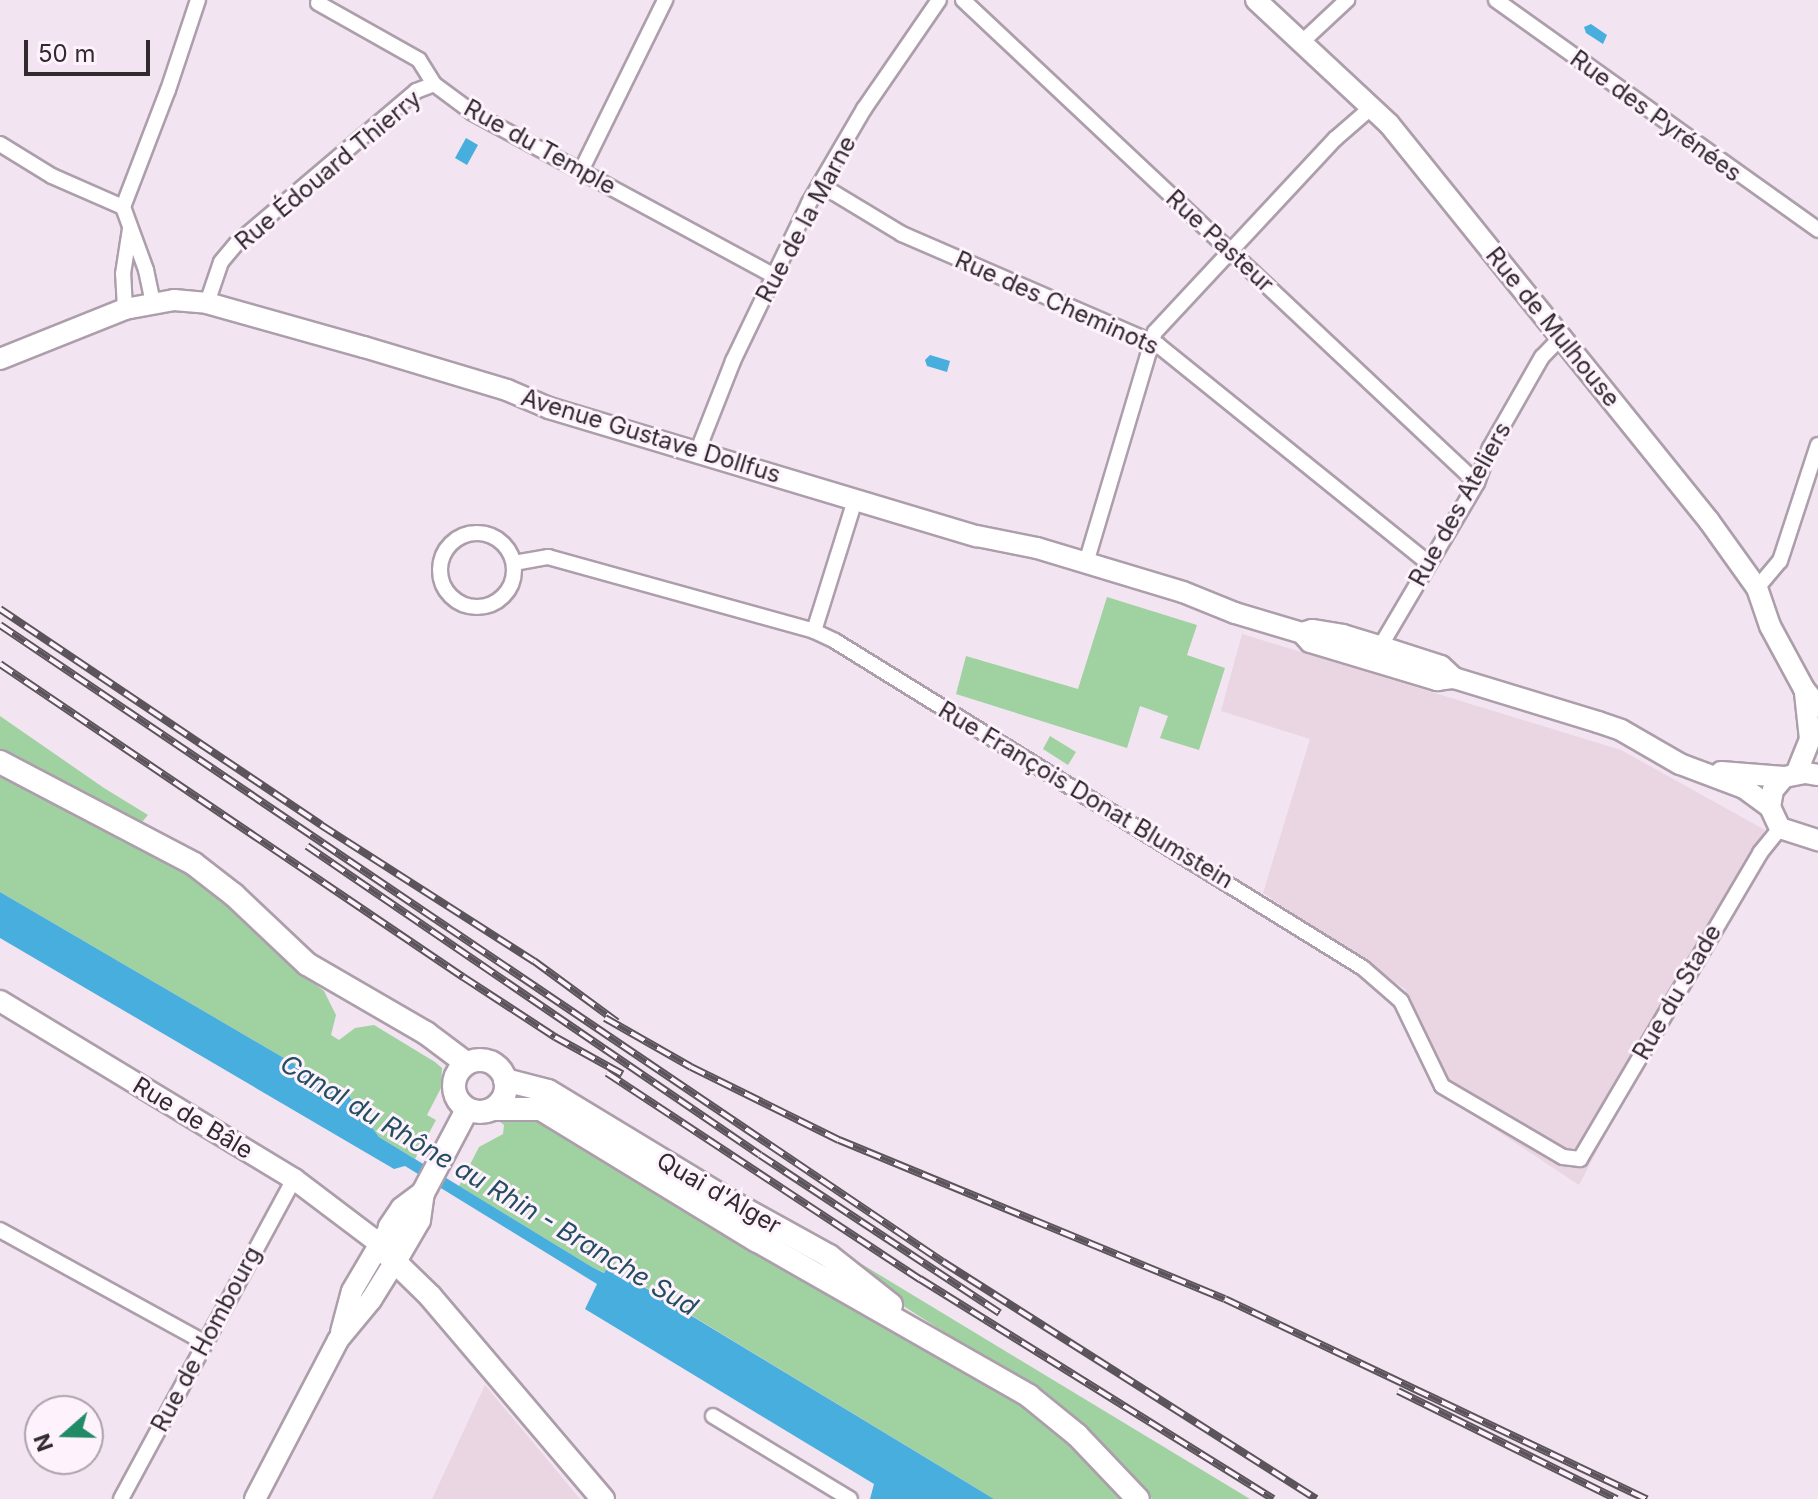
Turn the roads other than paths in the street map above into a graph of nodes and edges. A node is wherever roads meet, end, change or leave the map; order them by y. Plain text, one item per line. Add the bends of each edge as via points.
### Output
1 (665, 0) edge
2 (939, 0) edge
3 (963, 0) edge
4 (1256, 0) edge
5 (1347, 0) edge
6 (1496, 0) edge
7 (193, 1) edge
8 (318, 3) dead end
9 (1302, 42) junction
10 (434, 84) junction
11 (1373, 106) junction
12 (0, 144) edge
13 (581, 171) junction
14 (821, 185) junction
15 (123, 207) junction
16 (131, 224) junction
17 (1818, 230) edge
18 (1229, 250) junction
19 (774, 276) junction
20 (153, 302) junction
21 (207, 303) junction
22 (125, 309) junction
23 (1561, 337) junction
24 (1152, 343) junction
25 (0, 359) edge
26 (1818, 445) edge
27 (698, 450) junction
28 (1477, 483) junction
29 (855, 500) junction
30 (514, 563) junction
31 (1086, 563) junction
32 (1429, 564) junction
33 (1757, 588) junction
34 (814, 631) junction
35 (1302, 633) junction
36 (1382, 647) junction
37 (1352, 653) junction
38 (1454, 678) junction
39 (1804, 689) junction
40 (1818, 706) edge
41 (0, 762) edge
42 (1712, 773) junction
43 (1818, 775) edge
44 (1790, 776) junction
45 (1770, 807) junction
46 (1780, 828) junction
47 (1818, 840) edge
48 (0, 1001) edge
49 (466, 1063) junction
50 (505, 1080) junction
51 (493, 1109) junction
52 (467, 1110) junction
53 (1580, 1159) joint
54 (294, 1179) junction
55 (423, 1193) junction
56 (0, 1230) edge
57 (385, 1236) junction
58 (394, 1263) junction
59 (918, 1330) junction
60 (338, 1340) junction
61 (204, 1342) junction
62 (713, 1416) dead end
63 (121, 1499) edge
64 (255, 1499) edge
65 (603, 1499) edge
66 (850, 1499) edge
67 (1138, 1499) edge

1 - 13 street
2 - 14 street, Rue de la Marne via 864,109
3 - 18 street, Rue Pasteur
4 - 9 main road, Rue de Mulhouse
5 - 9 street
6 - 17 street, Rue des Pyrénées
7 - 15 street via 168,90
8 - 10 street, Rue du Temple via 419,60
9 - 11 main road, Rue de Mulhouse
10 - 13 street, Rue du Temple via 473,113
10 - 21 street, Rue Édouard Thierry via 416,91 237,243 221,262
11 - 18 street
11 - 23 main road, Rue de Mulhouse
12 - 15 street via 52,176
13 - 19 street, Rue du Temple
14 - 19 street, Rue de la Marne
14 - 24 street, Rue des Cheminots via 902,234
15 - 16 street
16 - 20 street
16 - 22 street via 123,274
18 - 24 street via 1155,332
18 - 28 street, Rue Pasteur
19 - 27 street, Rue de la Marne
20 - 21 main road, Avenue Gustave Dollfus
20 - 22 main road, Avenue Gustave Dollfus
21 - 27 main road, Avenue Gustave Dollfus
22 - 25 main road, Avenue Gustave Dollfus
23 - 28 street, Rue des Ateliers via 1542,357
23 - 33 main road, Rue de Mulhouse
24 - 31 street
24 - 32 street, Rue des Cheminots
26 - 33 street via 1780,561
27 - 29 main road, Avenue Gustave Dollfus
28 - 32 street, Rue des Ateliers
29 - 31 main road, Avenue Gustave Dollfus
29 - 34 street
30 - 30 street via 495,537 473,533 446,550 441,578 457,602 485,607 508,591
30 - 34 street, Rue François Donat Blumstein via 548,557
31 - 35 main road, Avenue Gustave Dollfus
32 - 36 street, Rue des Ateliers
33 - 39 main road, Rue de Mulhouse via 1770,626
34 - 53 street, Rue François Donat Blumstein via 1363,968 1401,1001 1442,1086 1563,1157
35 - 36 main road, Avenue Gustave Dollfus via 1312,630
35 - 37 main road, Avenue Gustave Dollfus via 1310,642
36 - 37 street via 1379,652
36 - 38 main road, Avenue Gustave Dollfus via 1441,666
37 - 38 main road, Avenue Gustave Dollfus via 1437,680
38 - 42 main road, Avenue Gustave Dollfus via 1621,730 1680,764
39 - 40 main road, Rue de Mulhouse
39 - 44 main road, Rue de Mulhouse via 1810,739
41 - 49 main road via 194,864 307,964 426,1033
42 - 44 main road, Avenue Gustave Dollfus
42 - 45 main road, Avenue Gustave Dollfus
43 - 44 main road, Avenue Gustave Dollfus
44 - 45 main road, Rue de Mulhouse via 1773,790
45 - 46 main road
46 - 47 main road
46 - 53 street, Rue du Stade via 1760,853
48 - 54 main road, Rue de Bâle
49 - 50 main road via 490,1062
49 - 52 main road via 453,1084 457,1100
50 - 51 main road via 504,1097
50 - 59 main road, Quai d'Alger via 548,1091 800,1238 850,1271
51 - 52 main road
51 - 59 main road, Quai d'Alger via 541,1109 857,1299
52 - 55 main road
54 - 57 main road, Rue de Bâle
54 - 61 street, Rue de Hombourg
55 - 57 main road via 402,1209
55 - 58 main road via 419,1220
56 - 61 street
57 - 58 main road
57 - 60 main road via 352,1291
58 - 60 main road
58 - 65 main road via 430,1296
59 - 67 main road, Quai d'Alger via 1041,1405
60 - 64 main road
61 - 63 street, Rue de Hombourg
62 - 66 street

